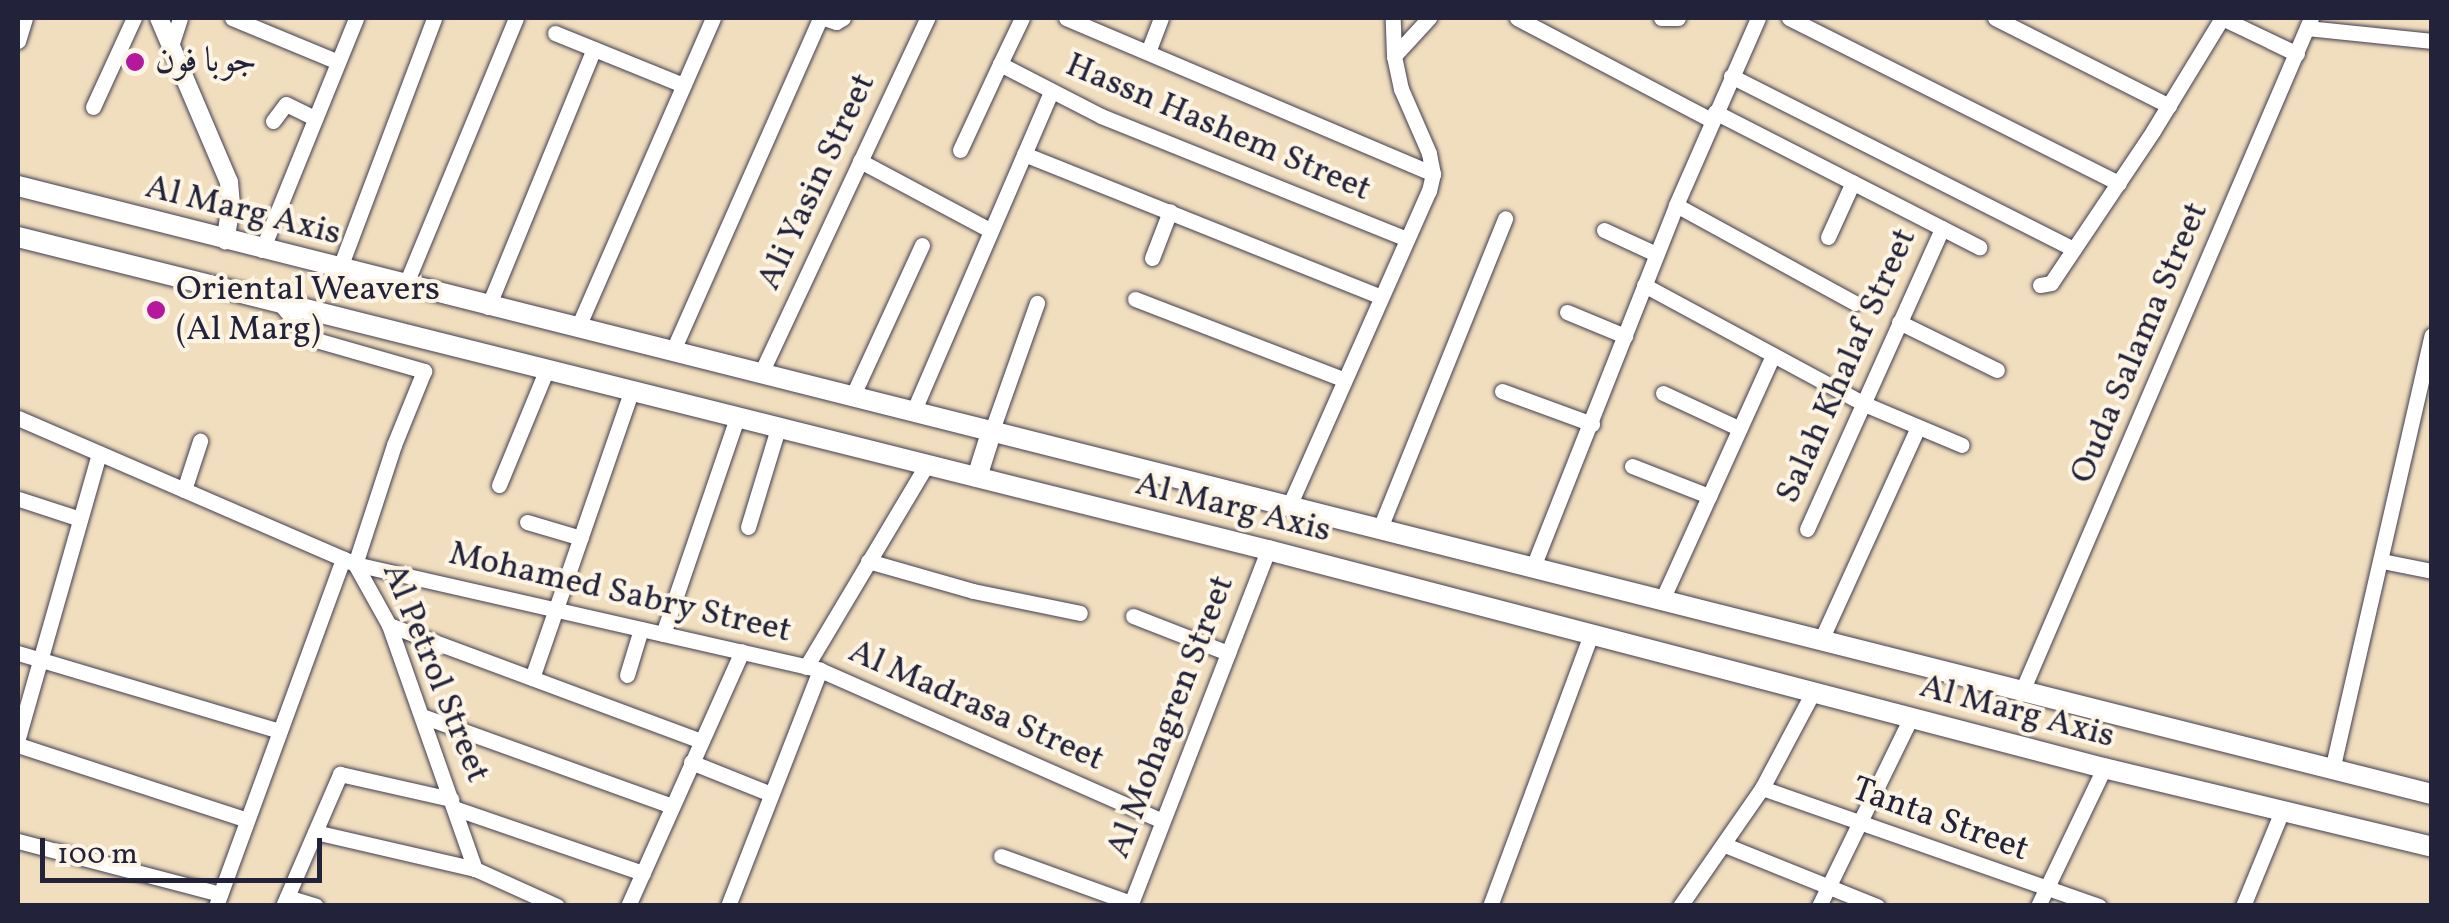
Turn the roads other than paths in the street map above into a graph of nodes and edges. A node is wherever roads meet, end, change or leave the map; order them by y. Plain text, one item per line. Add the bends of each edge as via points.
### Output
1 (25, 18) edge
2 (134, 18) edge
3 (159, 18) edge
4 (180, 18) edge
5 (232, 18) edge
6 (356, 18) edge
7 (434, 18) edge
8 (516, 18) edge
9 (712, 18) edge
10 (822, 18) edge
11 (843, 18) edge
12 (927, 18) edge
13 (1022, 18) edge
14 (1066, 18) edge
15 (1162, 18) edge
16 (1394, 18) edge
17 (1429, 18) edge
18 (1517, 18) edge
19 (1660, 18) edge
20 (1678, 18) edge
21 (1758, 18) edge
22 (1789, 18) edge
23 (1995, 18) edge
24 (2222, 18) edge
25 (1085, 21) edge
26 (2309, 23) edge
27 (554, 34) dead end
28 (18, 41) edge
29 (2432, 41) edge
30 (171, 46) junction
31 (594, 49) junction
32 (1148, 52) junction
33 (2297, 54) junction
34 (1394, 56) junction
35 (336, 61) junction
36 (1000, 64) junction
37 (1730, 76) junction
38 (682, 85) junction
39 (1051, 92) junction
40 (2169, 106) junction
41 (93, 107) dead end
42 (1713, 116) junction
43 (313, 117) junction
44 (273, 122) dead end
45 (960, 150) dead end
46 (1024, 154) junction
47 (860, 161) junction
48 (1433, 174) junction
49 (1853, 182) junction
50 (2119, 183) junction
51 (18, 186) edge
52 (1676, 205) junction
53 (1170, 211) junction
54 (1505, 218) dead end
55 (1942, 228) junction
56 (990, 230) junction
57 (1604, 230) dead end
58 (18, 236) edge
59 (1828, 237) dead end
60 (1407, 239) junction
61 (225, 241) junction
62 (922, 245) dead end
63 (1979, 247) dead end
64 (2074, 249) junction
65 (262, 250) junction
66 (1656, 254) junction
67 (1152, 258) dead end
68 (339, 270) junction
69 (1644, 285) junction
70 (2040, 285) dead end
71 (404, 286) junction
72 (1380, 296) junction
73 (1135, 299) dead end
74 (1037, 303) dead end
75 (1855, 304) dead end
76 (282, 306) junction
77 (488, 307) junction
78 (1567, 312) dead end
79 (1899, 322) junction
80 (578, 327) junction
81 (2432, 335) edge
82 (1625, 336) junction
83 (674, 348) junction
84 (1773, 355) junction
85 (1997, 370) dead end
86 (546, 371) junction
87 (762, 371) junction
88 (1342, 379) junction
89 (2426, 381) edge
90 (1502, 391) dead end
91 (630, 392) junction
92 (853, 394) junction
93 (1663, 394) dead end
94 (1862, 402) junction
95 (914, 410) junction
96 (18, 418) edge
97 (738, 418) junction
98 (1592, 424) junction
99 (1918, 427) junction
100 (778, 428) junction
101 (1738, 428) junction
102 (992, 430) junction
103 (200, 441) dead end
104 (1962, 445) dead end
105 (100, 453) junction
106 (927, 464) junction
107 (1632, 466) dead end
108 (977, 477) junction
109 (499, 485) dead end
110 (184, 490) junction
111 (1710, 496) junction
112 (19, 499) edge
113 (1290, 504) junction
114 (80, 520) junction
115 (527, 522) dead end
116 (748, 527) dead end
117 (1380, 528) junction
118 (1806, 529) dead end
119 (581, 538) junction
120 (1268, 550) junction
121 (868, 561) junction
122 (2382, 561) junction
123 (349, 562) junction
124 (1533, 566) junction
125 (2432, 571) edge
126 (1662, 600) junction
127 (556, 610) junction
128 (1080, 613) dead end
129 (1133, 616) dead end
130 (389, 625) junction
131 (641, 629) junction
132 (663, 634) junction
133 (1591, 634) junction
134 (1820, 640) junction
135 (742, 651) junction
136 (18, 653) edge
137 (1228, 653) junction
138 (38, 660) junction
139 (813, 668) junction
140 (627, 675) dead end
141 (532, 678) junction
142 (2022, 691) junction
143 (1813, 692) junction
144 (422, 716) junction
145 (1910, 718) junction
146 (280, 730) junction
147 (701, 740) junction
148 (18, 742) edge
149 (692, 762) junction
150 (2104, 768) junction
151 (2332, 770) junction
152 (1762, 788) junction
153 (772, 794) junction
154 (2432, 794) edge
155 (452, 804) junction
156 (672, 806) junction
157 (2282, 811) junction
158 (247, 820) junction
159 (1162, 821) junction
160 (1859, 823) junction
161 (315, 832) junction
162 (18, 841) edge
163 (1725, 845) junction
164 (2432, 847) edge
165 (1001, 856) dead end
166 (476, 869) junction
167 (642, 873) junction
168 (1828, 886) junction
169 (2047, 890) junction
170 (218, 900) edge
171 (285, 901) edge
172 (1130, 904) edge
173 (316, 906) edge
174 (557, 906) edge
175 (628, 906) edge
176 (728, 906) edge
177 (1490, 906) edge
178 (1680, 906) edge
179 (1819, 906) edge
180 (1878, 906) edge
181 (2038, 906) edge
182 (2098, 906) edge
183 (2243, 906) edge

1 - 28 street
2 - 41 street
3 - 30 street
4 - 30 street
5 - 35 street
6 - 35 street
7 - 68 street
8 - 71 street
9 - 38 street
10 - 11 street
10 - 83 street
12 - 47 street, Ali Yasin Street
13 - 36 street
14 - 25 street
15 - 32 street
16 - 34 street
17 - 34 street
18 - 42 street
19 - 20 street
21 - 37 street
22 - 50 street
23 - 40 street
24 - 33 street
24 - 40 street
25 - 32 street
26 - 29 street
26 - 33 street, Ouda Salama Street
27 - 31 street
30 - 61 street via 229,182
31 - 38 street
31 - 77 street
32 - 48 street
33 - 142 street, Ouda Salama Street
34 - 48 street
35 - 43 street
36 - 39 street, Hassn Hashem Street
36 - 45 street
37 - 42 street
37 - 64 street
38 - 80 street
39 - 46 street
39 - 60 street, Hassn Hashem Street
40 - 50 street
42 - 49 street
42 - 52 street
43 - 44 street via 286,104
43 - 65 street
46 - 53 street
46 - 56 street
47 - 56 street
47 - 87 street, Ali Yasin Street
48 - 60 street
49 - 55 street
49 - 59 street
50 - 64 street
51 - 61 main road, Al Marg Axis
52 - 66 street
52 - 75 street
53 - 67 street
53 - 72 street
54 - 117 street
55 - 63 street
55 - 79 street, Salah Khalaf Street
56 - 95 street
57 - 66 street
58 - 76 main road, Al Marg Axis
60 - 72 street
61 - 65 main road, Al Marg Axis
62 - 92 street
64 - 70 street via 2052,283
65 - 68 main road, Al Marg Axis
66 - 69 street
68 - 71 main road, Al Marg Axis
69 - 82 street
69 - 84 street
71 - 77 main road, Al Marg Axis
72 - 88 street
73 - 88 street
74 - 102 street
76 - 86 main road, Al Marg Axis
76 - 123 street, Al Petrol Street via 309,338 424,371
77 - 80 main road, Al Marg Axis
78 - 82 street
79 - 85 street
79 - 94 street, Salah Khalaf Street
80 - 83 main road, Al Marg Axis
81 - 89 street
82 - 98 street
83 - 87 main road, Al Marg Axis
84 - 94 street
84 - 101 street
86 - 91 main road, Al Marg Axis
86 - 109 street
87 - 92 main road, Al Marg Axis
88 - 113 street
89 - 122 street
90 - 98 street
91 - 97 main road, Al Marg Axis
91 - 119 street
92 - 95 main road, Al Marg Axis
93 - 101 street
94 - 99 street
94 - 118 street, Salah Khalaf Street
95 - 102 main road, Al Marg Axis
96 - 105 street, Mohamed Sabry Street
97 - 100 main road, Al Marg Axis
97 - 132 street
98 - 124 street
99 - 104 street
99 - 134 street
100 - 106 main road, Al Marg Axis
100 - 116 street
101 - 111 street
102 - 108 main road
102 - 113 main road, Al Marg Axis
103 - 110 street
105 - 110 street, Mohamed Sabry Street
105 - 114 street
106 - 108 main road, Al Marg Axis
106 - 121 street
107 - 111 street
108 - 120 main road, Al Marg Axis
110 - 123 street, Mohamed Sabry Street
111 - 126 street
112 - 114 street
113 - 117 main road, Al Marg Axis
114 - 138 street
115 - 119 street
117 - 124 main road, Al Marg Axis
119 - 127 street
120 - 133 main road, Al Marg Axis
120 - 137 street, Al Mohagren Street
121 - 128 street
121 - 139 street
122 - 125 street
122 - 151 street
123 - 127 street, Mohamed Sabry Street
123 - 130 street, Al Petrol Street
123 - 146 street
124 - 126 main road, Al Marg Axis
126 - 134 main road, Al Marg Axis
127 - 131 street, Mohamed Sabry Street
127 - 141 street
129 - 137 street
130 - 141 street
130 - 144 street, Al Petrol Street
131 - 132 street, Mohamed Sabry Street
131 - 140 street
132 - 135 street, Mohamed Sabry Street
133 - 143 main road, Al Marg Axis
133 - 177 street
134 - 142 main road, Al Marg Axis
135 - 139 street, Mohamed Sabry Street
135 - 147 street
136 - 138 street
137 - 159 street, Al Mohagren Street
138 - 146 street
138 - 148 street
139 - 153 street
139 - 159 street, Al Madrasa Street
141 - 147 street
142 - 151 main road, Al Marg Axis
143 - 145 main road, Al Marg Axis
143 - 152 street
144 - 155 street, Al Petrol Street
144 - 156 street
145 - 150 main road, Al Marg Axis
145 - 160 street
146 - 158 street
147 - 149 street
148 - 158 street
149 - 153 street
149 - 156 street
150 - 157 main road, Al Marg Axis
150 - 169 street
151 - 154 main road, Al Marg Axis
152 - 160 street, Tanta Street
152 - 163 street
153 - 176 street
155 - 161 street via 343,773
155 - 166 street, Al Petrol Street
155 - 167 street
156 - 167 street
157 - 164 main road, Al Marg Axis
157 - 183 street
158 - 170 street
159 - 172 street, Al Mohagren Street
160 - 168 street
160 - 169 street, Tanta Street
161 - 166 street
161 - 171 street
162 - 170 street
163 - 168 street
163 - 178 street
165 - 172 street
166 - 174 street
167 - 175 street
168 - 179 street
168 - 180 street
169 - 181 street
169 - 182 street, Tanta Street
171 - 173 street

